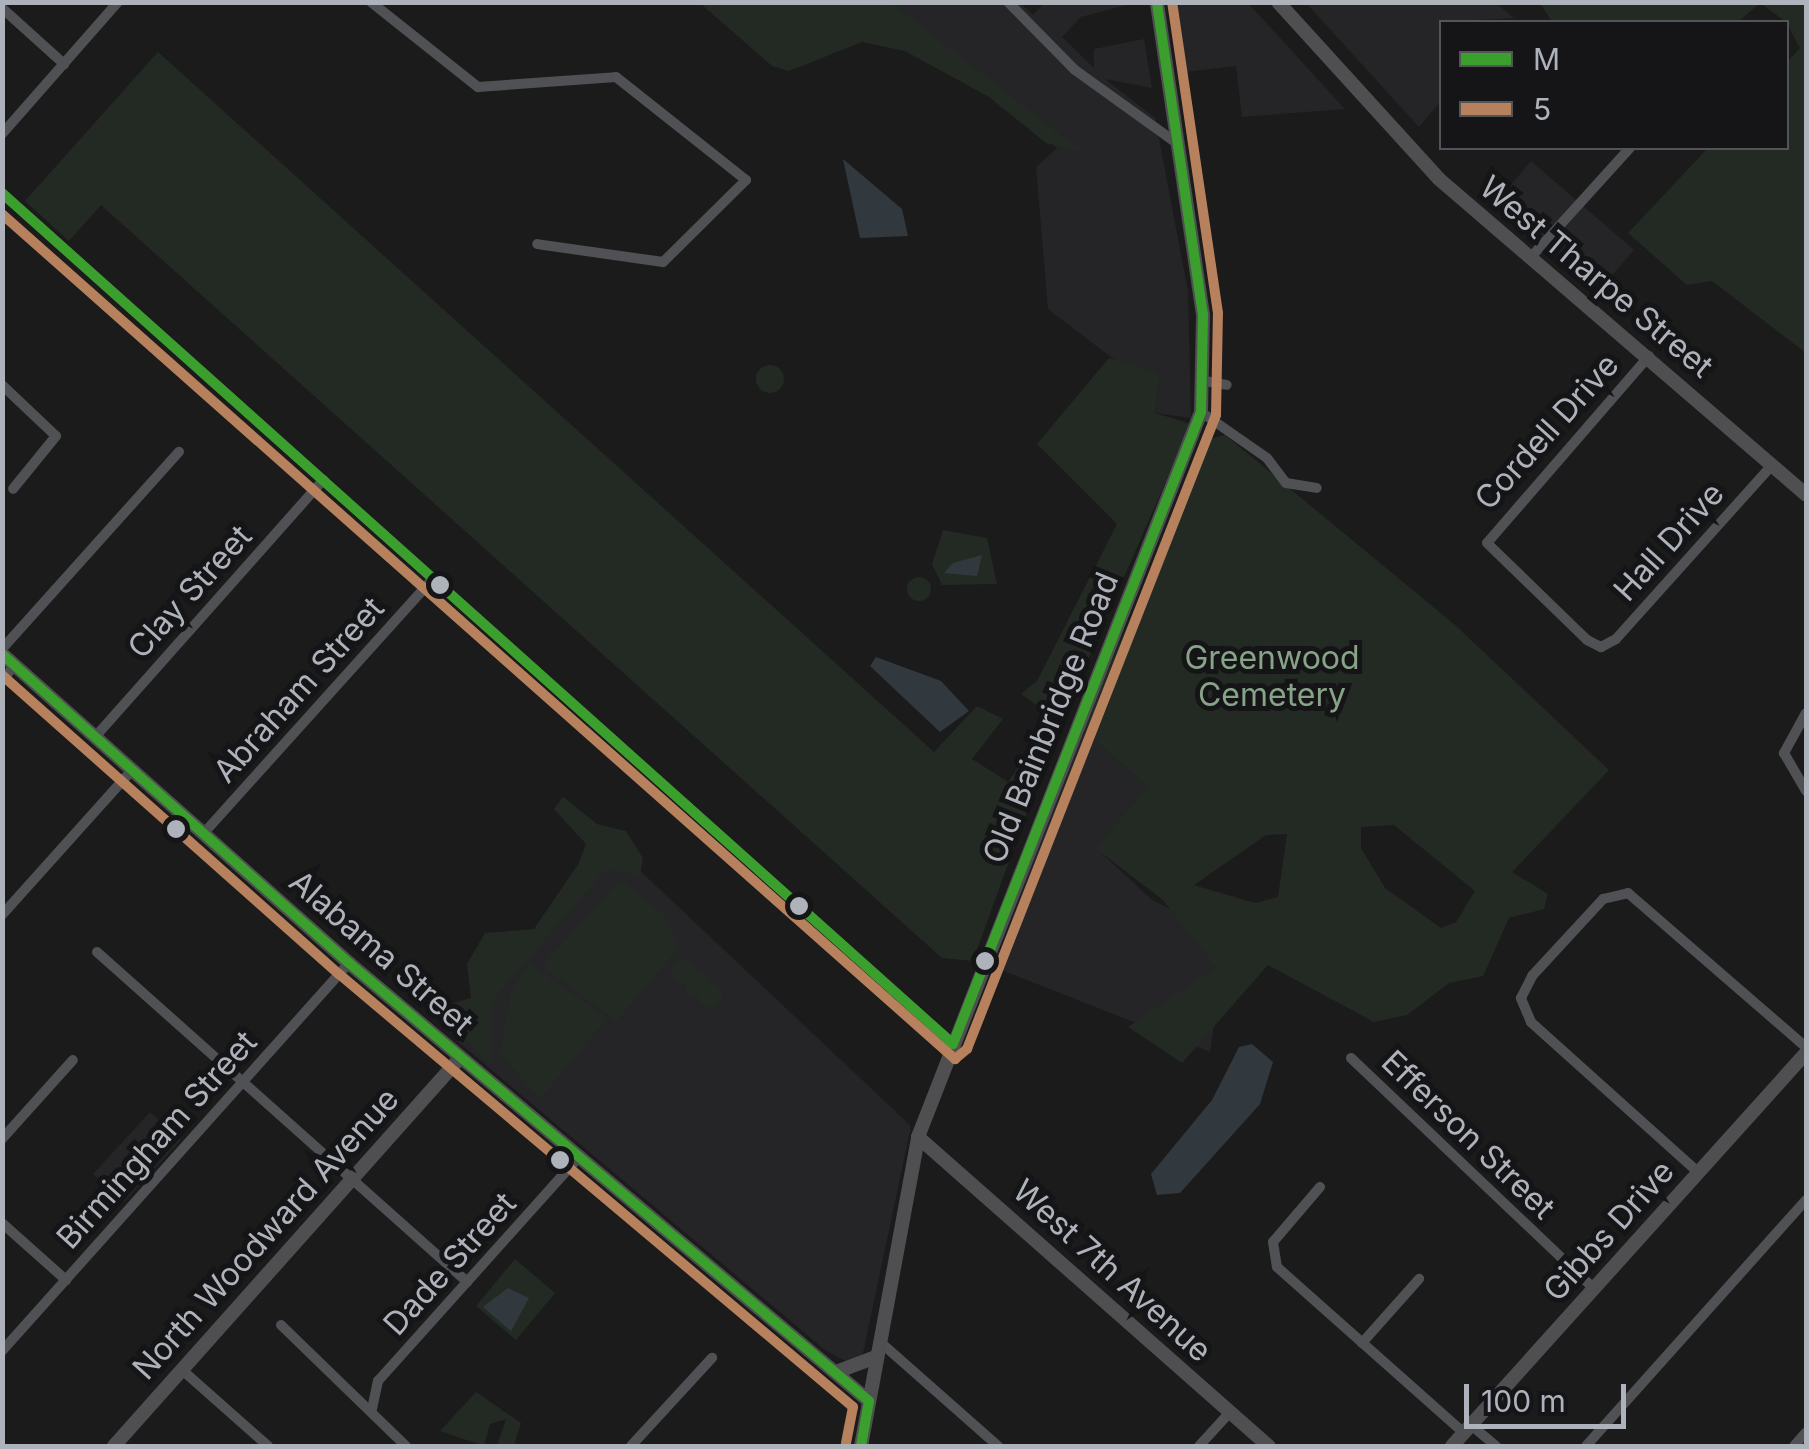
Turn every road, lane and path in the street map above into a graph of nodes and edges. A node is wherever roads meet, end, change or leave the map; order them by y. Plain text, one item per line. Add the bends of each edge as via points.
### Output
1 (118, 2) edge
2 (372, 2) edge
3 (1008, 2) edge
4 (1157, 2) edge
5 (1278, 2) edge
6 (2, 8) edge
7 (64, 64) junction
8 (2, 134) edge
9 (1178, 144) junction
10 (1628, 150) edge
11 (2, 193) edge
12 (537, 244) dead end
13 (1531, 257) junction
14 (1648, 356) junction
15 (1204, 381) junction
16 (1227, 384) dead end
17 (2, 385) edge
18 (1201, 412) junction
19 (179, 452) dead end
20 (1772, 465) junction
21 (324, 480) junction
22 (13, 488) dead end
23 (1317, 488) dead end
24 (1806, 495) edge
25 (433, 579) junction
26 (1601, 647) joint
27 (2, 652) edge
28 (15, 665) junction
29 (2, 680) edge
30 (1806, 714) edge
31 (94, 737) junction
32 (132, 770) junction
33 (1806, 791) edge
34 (203, 834) junction
35 (2, 915) edge
36 (97, 952) dead end
37 (349, 963) junction
38 (954, 1044) junction
39 (1806, 1050) edge
40 (460, 1058) junction
41 (1352, 1058) dead end
42 (73, 1060) dead end
43 (242, 1082) junction
44 (918, 1137) junction
45 (2, 1140) edge
46 (578, 1158) junction
47 (1699, 1172) junction
48 (352, 1180) junction
49 (1320, 1187) dead end
50 (1806, 1200) edge
51 (2, 1223) edge
52 (1420, 1279) dead end
53 (66, 1280) junction
54 (467, 1282) junction
55 (1594, 1289) junction
56 (281, 1326) dead end
57 (879, 1341) junction
58 (1362, 1343) junction
59 (2, 1351) edge
60 (876, 1357) junction
61 (712, 1358) dead end
62 (181, 1368) junction
63 (836, 1372) junction
64 (868, 1400) junction
65 (372, 1409) junction
66 (1230, 1412) junction
67 (1468, 1430) junction
68 (1806, 1432) edge
69 (408, 1445) edge
70 (114, 1446) edge
71 (268, 1446) edge
72 (633, 1446) edge
73 (861, 1446) edge
74 (998, 1446) edge
75 (1200, 1446) edge
76 (1269, 1446) edge
77 (1452, 1446) edge
78 (1496, 1446) edge
79 (1586, 1446) edge
80 (1794, 1446) edge

1 - 7 street
2 - 12 street via 478,87 616,78 746,180 663,262
3 - 9 street via 1082,76
4 - 9 street, Old Bainbridge Road
5 - 13 street, West Tharpe Street via 1406,148
6 - 7 street
7 - 8 street
9 - 15 street, Old Bainbridge Road
10 - 13 street
11 - 21 street
13 - 14 street, West Tharpe Street
14 - 20 street, West Tharpe Street
14 - 26 street, Cordell Drive via 1487,543
15 - 16 street
15 - 18 street, Old Bainbridge Road
17 - 22 street via 56,442
18 - 23 street via 1268,458 1286,483
18 - 38 street, Old Bainbridge Road
19 - 27 street
20 - 24 street, West Tharpe Street
20 - 26 street, Hall Drive
21 - 25 street
21 - 31 street, Clay Street
25 - 34 street, Abraham Street
25 - 38 street
27 - 28 street, Alabama Street
28 - 29 street
28 - 31 street, Alabama Street
30 - 33 street via 1784,760
31 - 32 street, Alabama Street
32 - 34 street, Alabama Street
32 - 35 street
34 - 37 street, Alabama Street
36 - 43 street
37 - 40 street, Alabama Street
37 - 43 street, Birmingham Street
38 - 44 street, Old Bainbridge Road
39 - 47 street, Gibbs Drive
39 - 47 street via 1648,907 1621,893 1568,935 1526,984 1523,1004 1531,1022
40 - 46 street, Alabama Street
40 - 48 street, North Woodward Avenue
41 - 55 street, Efferson Street
42 - 45 street
43 - 48 street
43 - 53 street, Birmingham Street
44 - 57 street, Old Bainbridge Road
44 - 66 street, West 7th Avenue
46 - 54 street, Dade Street
46 - 63 street, Alabama Street
47 - 55 street, Gibbs Drive
48 - 54 street
48 - 62 street, North Woodward Avenue
49 - 58 street via 1272,1242 1274,1260
50 - 79 street
51 - 53 street
52 - 58 street
53 - 59 street, Birmingham Street
54 - 65 street, Dade Street via 378,1382
55 - 67 street, Gibbs Drive
56 - 65 street
57 - 60 street, Old Bainbridge Road
57 - 74 street
58 - 67 street
60 - 63 street
60 - 64 street, Old Bainbridge Road
61 - 72 street
62 - 70 street, North Woodward Avenue
62 - 71 street
63 - 64 street, Alabama Street
64 - 73 street, Old Bainbridge Road
65 - 69 street
66 - 75 street
66 - 76 street, West 7th Avenue
67 - 77 street, Gibbs Drive
67 - 78 street
68 - 80 street

